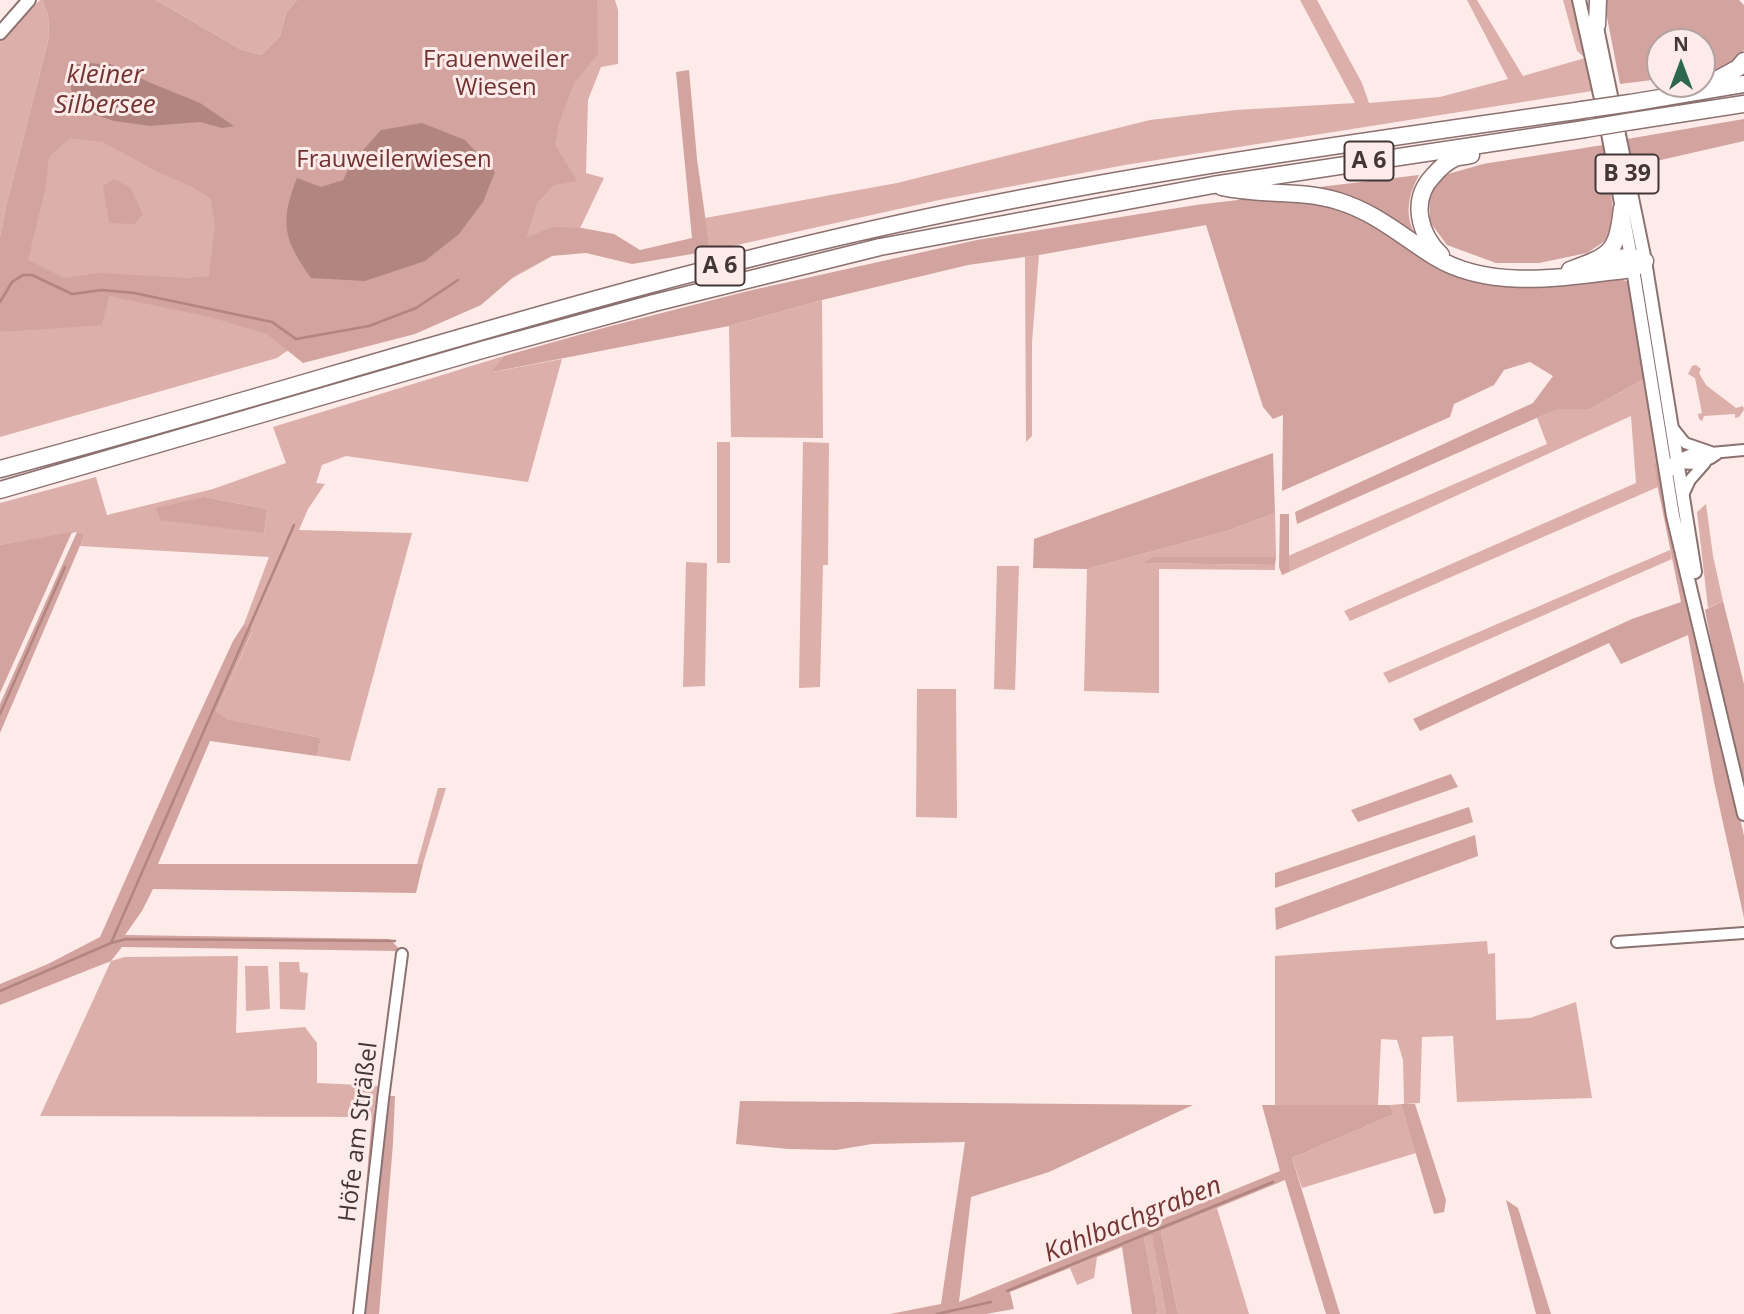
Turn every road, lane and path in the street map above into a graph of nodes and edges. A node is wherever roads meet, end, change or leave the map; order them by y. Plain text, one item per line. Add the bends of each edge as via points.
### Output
1 (29, 0) edge
2 (1579, 0) edge
3 (1590, 0) edge
4 (1598, 0) edge
5 (1597, 25) junction
6 (0, 33) edge
7 (1744, 61) edge
8 (1716, 80) edge
9 (1744, 84) edge
10 (1716, 88) edge
11 (1659, 98) edge
12 (1744, 103) edge
13 (1526, 137) junction
14 (1213, 185) junction
15 (1622, 208) junction
16 (1599, 259) junction
17 (1637, 262) junction
18 (1451, 264) junction
19 (1548, 278) junction
20 (1671, 426) junction
21 (1744, 450) edge
22 (1717, 454) junction
23 (1705, 463) junction
24 (1670, 466) junction
25 (0, 470) edge
26 (0, 489) edge
27 (1683, 495) junction
28 (1708, 655) junction
29 (1744, 814) edge
30 (1744, 933) edge
31 (1617, 942) dead end
32 (402, 954) dead end
33 (359, 1314) edge

1 - 6 main road
2 - 15 main road, B 39
3 - 5 main road
4 - 5 highway
5 - 17 main road, B 39
7 - 8 highway
9 - 10 highway, A 6
11 - 25 highway, A 6, bridge via 1216,165 875,228 526,318
12 - 13 highway, A 6, bridge
13 - 14 highway, A 6
13 - 18 highway via 1454,159 1442,166 1422,191 1422,229
14 - 18 highway via 1242,192 1299,193 1344,203 1368,212
14 - 26 highway, A 6 via 880,247 733,283
15 - 16 highway via 1614,245
15 - 17 main road, B 39
16 - 17 highway
16 - 19 highway
17 - 19 highway
17 - 20 main road, B 39
17 - 24 main road, B 39
18 - 19 highway via 1504,278
20 - 22 street via 1685,443
20 - 24 main road, B 39
21 - 22 street
22 - 23 street
22 - 24 street via 1689,455
23 - 24 street
23 - 27 street
24 - 27 main road, B 39
24 - 28 main road, B 39 via 1673,516
27 - 28 main road, B 39
28 - 29 main road, B 39
30 - 31 street
32 - 33 street, Höfe am Sträßel

